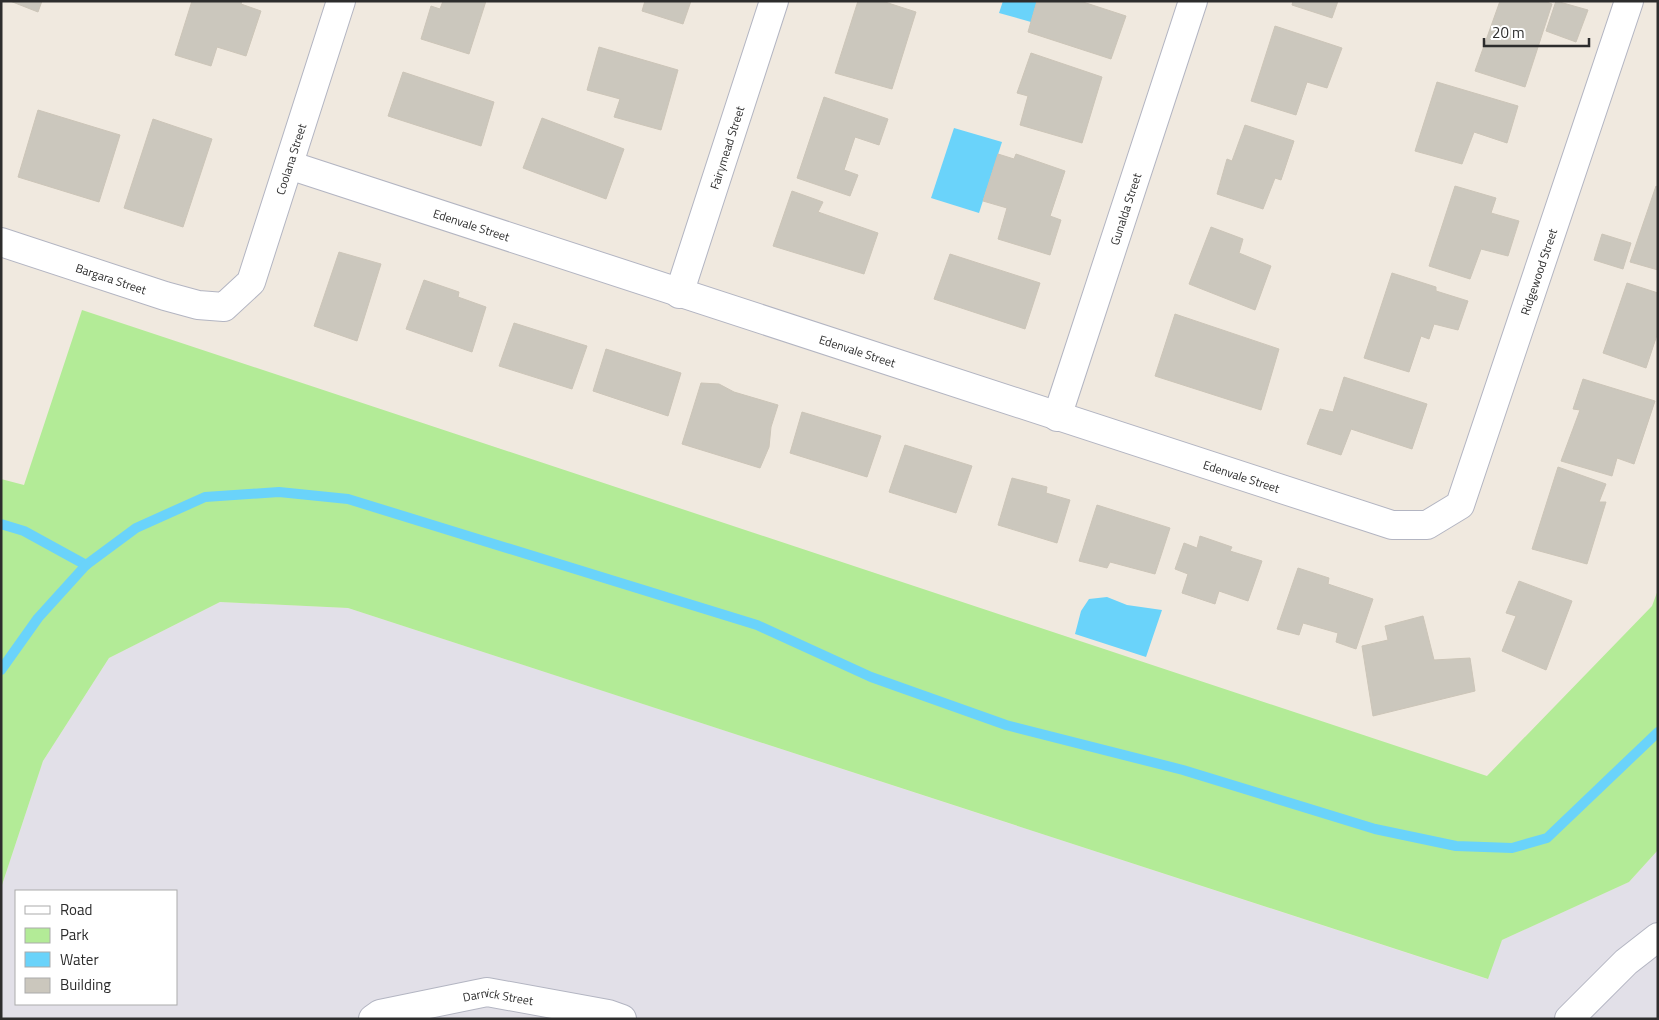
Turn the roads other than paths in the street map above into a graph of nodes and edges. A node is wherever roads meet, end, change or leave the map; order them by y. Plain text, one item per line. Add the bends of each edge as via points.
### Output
1 (341, 1) edge
2 (774, 1) edge
3 (1193, 1) edge
4 (1629, 1) edge
5 (289, 165) junction
6 (1, 242) edge
7 (679, 294) junction
8 (224, 307) joint
9 (1057, 417) junction
10 (1427, 525) joint
11 (1658, 937) edge
12 (373, 1019) edge
13 (622, 1019) edge
14 (1569, 1019) edge

1 - 5 street, Coolana Street
2 - 7 street, Fairymead Street
3 - 9 street, Gunalda Street
4 - 10 street, Ridgewood Street via 1460,505
5 - 7 street, Edenvale Street
5 - 8 street, Coolana Street via 251,282
6 - 8 street, Bargara Street via 198,305
7 - 9 street, Edenvale Street
9 - 10 street, Edenvale Street via 1392,525
11 - 14 street via 1626,962
12 - 13 street, Darnick Street via 380,1014 487,992

